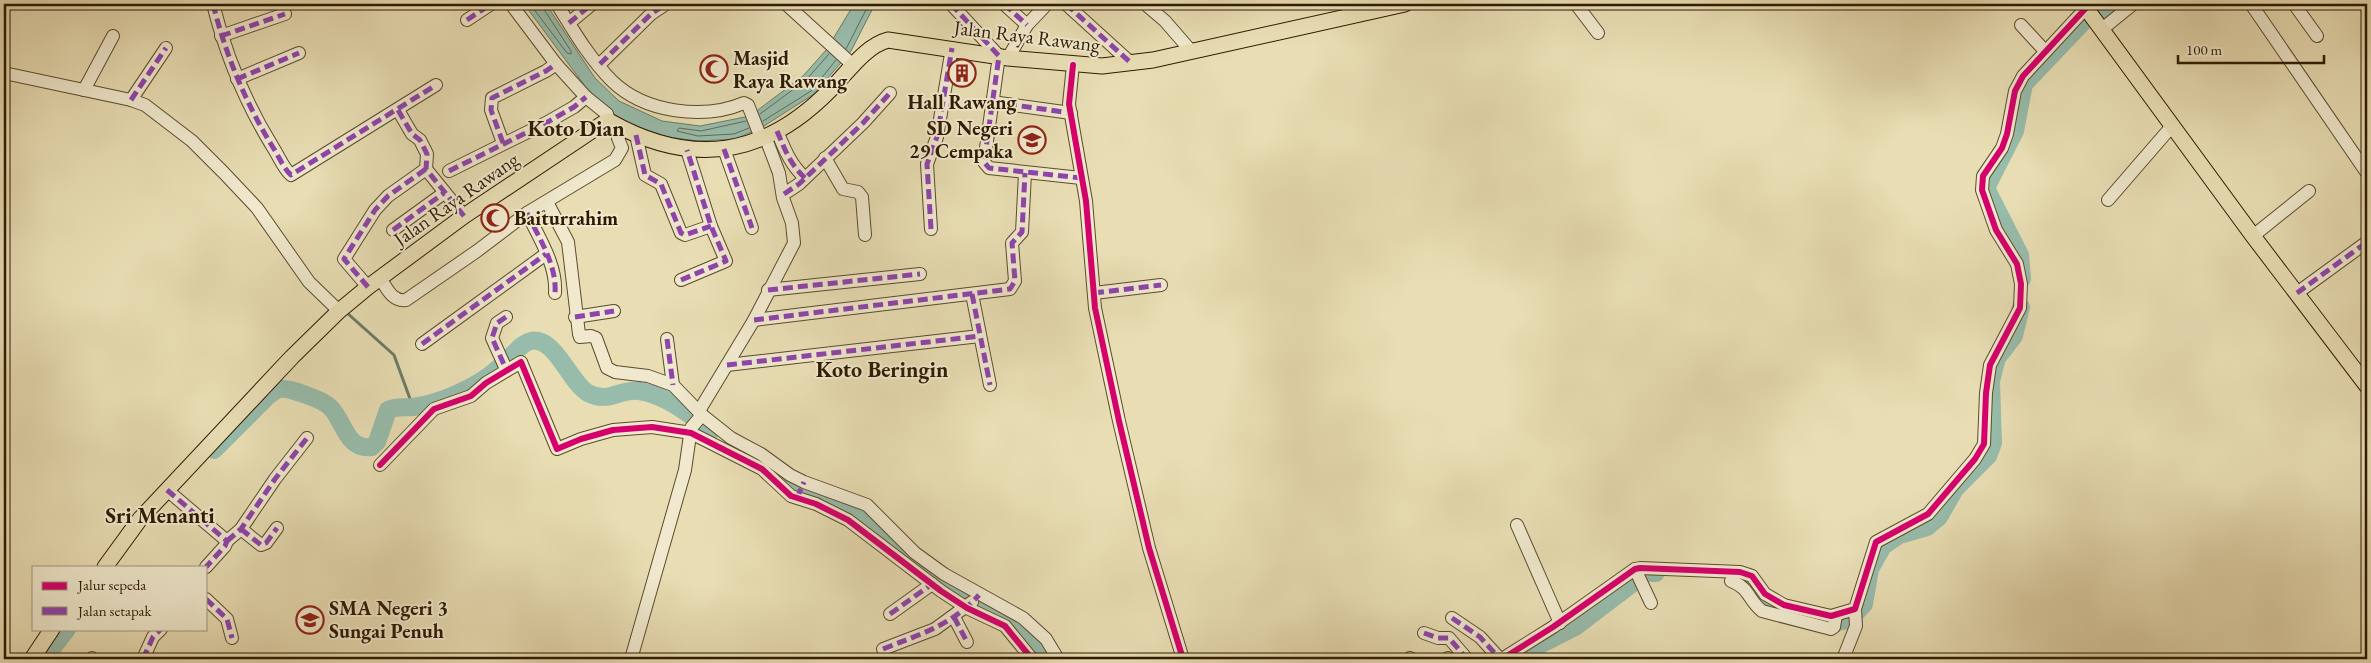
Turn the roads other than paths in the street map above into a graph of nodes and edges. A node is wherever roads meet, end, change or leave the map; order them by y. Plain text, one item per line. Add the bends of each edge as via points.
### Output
1 (213, 4) edge
2 (491, 4) edge
3 (511, 4) edge
4 (557, 4) edge
5 (592, 4) edge
6 (666, 4) edge
7 (786, 4) edge
8 (950, 4) edge
9 (1004, 4) edge
10 (1047, 4) edge
11 (1066, 4) edge
12 (1146, 4) edge
13 (1405, 4) edge
14 (1576, 4) edge
15 (2133, 4) edge
16 (2251, 4) edge
17 (2294, 4) edge
18 (2086, 8) edge
19 (285, 14) dead end
20 (467, 20) dead end
21 (569, 23) junction
22 (1027, 25) junction
23 (2021, 25) dead end
24 (2100, 28) junction
25 (1598, 33) dead end
26 (113, 36) dead end
27 (221, 36) junction
28 (2317, 36) dead end
29 (166, 48) dead end
30 (952, 48) junction
31 (1191, 51) junction
32 (2045, 51) junction
33 (299, 53) dead end
34 (1004, 57) junction
35 (851, 63) junction
36 (556, 64) junction
37 (600, 64) junction
38 (1132, 64) junction
39 (1073, 65) junction
40 (4, 73) edge
41 (237, 79) junction
42 (436, 85) dead end
43 (84, 90) junction
44 (890, 93) dead end
45 (586, 97) junction
46 (132, 100) junction
47 (992, 102) junction
48 (398, 110) junction
49 (1071, 113) junction
50 (615, 124) junction
51 (2172, 126) junction
52 (765, 134) junction
53 (636, 135) junction
54 (503, 143) junction
55 (724, 149) junction
56 (687, 150) junction
57 (825, 158) junction
58 (426, 169) junction
59 (449, 171) dead end
60 (1025, 173) junction
61 (2367, 173) edge
62 (805, 178) junction
63 (1081, 178) junction
64 (2309, 191) dead end
65 (444, 193) junction
66 (784, 194) junction
67 (2108, 200) dead end
68 (547, 202) junction
69 (527, 213) junction
70 (464, 216) junction
71 (711, 226) junction
72 (752, 228) dead end
73 (931, 229) dead end
74 (393, 230) dead end
75 (865, 235) dead end
76 (2252, 236) junction
77 (2367, 242) edge
78 (546, 254) junction
79 (920, 274) dead end
80 (682, 280) dead end
81 (374, 282) junction
82 (1161, 285) dead end
83 (768, 290) junction
84 (555, 293) dead end
85 (1094, 293) junction
86 (2297, 293) junction
87 (972, 294) junction
88 (339, 311) junction
89 (614, 311) dead end
90 (506, 316) dead end
91 (576, 317) junction
92 (754, 320) junction
93 (980, 336) junction
94 (666, 340) dead end
95 (422, 344) dead end
96 (504, 365) junction
97 (726, 365) junction
98 (673, 385) junction
99 (990, 385) dead end
100 (2367, 386) edge
101 (700, 414) junction
102 (691, 430) junction
103 (307, 438) dead end
104 (380, 465) dead end
105 (800, 490) junction
106 (171, 494) junction
107 (1517, 525) dead end
108 (277, 528) dead end
109 (241, 529) junction
110 (227, 541) junction
111 (106, 566) edge
112 (207, 566) edge
113 (1637, 574) junction
114 (1731, 581) dead end
115 (932, 584) junction
116 (208, 601) edge
117 (972, 602) junction
118 (1651, 604) dead end
119 (1855, 609) junction
120 (890, 614) dead end
121 (954, 617) junction
122 (1452, 618) dead end
123 (1835, 620) junction
124 (1560, 622) junction
125 (51, 630) edge
126 (160, 630) edge
127 (1424, 633) dead end
128 (232, 638) dead end
129 (967, 642) dead end
130 (883, 649) dead end
131 (32, 659) edge
132 (143, 659) edge
133 (631, 659) edge
134 (1032, 659) edge
135 (1058, 659) edge
136 (1183, 659) edge
137 (1467, 659) edge
138 (1501, 659) edge
139 (1842, 659) edge

1 - 27 street
2 - 20 street
3 - 36 street
4 - 21 street
5 - 21 street
6 - 37 street via 651,14
7 - 35 street
8 - 34 street
9 - 22 street
10 - 22 street
11 - 38 street
12 - 31 street
13 - 31 main road, Jalan Raya Rawang
14 - 25 street
15 - 24 street
16 - 61 street
17 - 28 street
18 - 24 main road
18 - 32 street
19 - 27 street
21 - 37 street
22 - 34 street
23 - 32 street
24 - 51 main road
26 - 43 street
27 - 41 street
29 - 46 street
30 - 34 main road, Jalan Raya Rawang
30 - 35 main road, Jalan Raya Rawang via 888,40
30 - 73 street via 937,137 928,164
31 - 38 main road, Jalan Raya Rawang
32 - 119 street via 2023,76 2016,91 2008,134 1985,170 1982,182 1996,230 2017,264 2020,284 2020,308 1990,365 1984,444 1928,514 1876,542
33 - 41 street
34 - 39 main road, Jalan Raya Rawang
34 - 47 street
35 - 52 main road, Jalan Raya Rawang via 821,100 796,120
36 - 45 street
36 - 54 street via 492,98 491,110
37 - 52 street via 612,81 626,91 678,112 722,111 744,103
38 - 39 main road, Jalan Raya Rawang
39 - 49 street
40 - 43 street
41 - 48 street via 259,125 291,175
42 - 48 street
43 - 46 street
44 - 57 street
45 - 50 street
45 - 54 street via 546,123
46 - 88 street via 145,105 192,141 224,173 257,208 309,282
47 - 49 street
47 - 60 street via 985,166
48 - 58 street via 427,154
49 - 63 street
50 - 53 main road, Jalan Raya Rawang
50 - 68 street via 622,148 615,160
50 - 70 main road, Jalan Raya Rawang via 605,122
51 - 67 street
51 - 76 main road
52 - 55 main road, Jalan Raya Rawang
52 - 62 street
52 - 66 street
53 - 56 main road, Jalan Raya Rawang
53 - 71 street via 645,175 661,184 681,233 684,235
54 - 59 street
55 - 56 main road, Jalan Raya Rawang
55 - 72 street
56 - 71 street
57 - 62 street
57 - 75 street via 843,189 858,192 862,197
58 - 65 street
58 - 81 street via 388,196 375,210 344,259
60 - 63 street
60 - 87 street via 1022,232 1012,243 1014,285 1010,289
62 - 66 street
63 - 85 street
64 - 76 street
65 - 70 street
65 - 74 street
66 - 83 street via 794,243
68 - 69 street
68 - 91 street via 568,242
69 - 78 street
69 - 81 street via 406,300 393,298
70 - 81 main road, Jalan Raya Rawang
71 - 80 street via 726,261
76 - 86 main road
77 - 86 street
78 - 84 street via 556,278
78 - 95 street
79 - 83 street
81 - 88 main road, Jalan Raya Rawang
82 - 85 street
83 - 92 street
85 - 136 street via 1145,530
86 - 100 main road
87 - 92 street
87 - 93 street
88 - 106 main road, Jalan Raya Rawang via 292,357
89 - 91 street
90 - 96 street via 497,323 492,338
91 - 98 street via 580,337 596,338 606,368 648,376
92 - 97 street
93 - 97 street
93 - 99 street
94 - 98 street
96 - 102 street via 521,362 557,449 620,429
96 - 104 street via 471,396 434,409
97 - 101 street
98 - 101 street
101 - 102 street
101 - 105 street via 731,438 761,454
102 - 105 street via 762,469 787,493
102 - 133 street via 685,470
103 - 109 street
105 - 115 street via 842,516
105 - 117 street via 867,504 915,553 944,574
106 - 110 street
106 - 111 main road, Jalan Raya Rawang via 140,519
107 - 124 street
108 - 109 street via 261,545
109 - 110 street
110 - 112 street
113 - 118 street
113 - 123 street via 1667,568 1744,573 1755,578 1773,600
113 - 124 street
114 - 123 street via 1746,590 1762,611 1831,629
115 - 117 street
115 - 120 street
116 - 128 street via 227,619
117 - 121 street
117 - 134 street via 1009,629
117 - 135 street via 1023,618 1046,639
119 - 123 street
119 - 139 street via 1856,626
121 - 129 street
121 - 130 street via 935,629
122 - 138 street via 1480,637
124 - 138 street
125 - 131 main road
126 - 132 street
127 - 137 street via 1449,638

